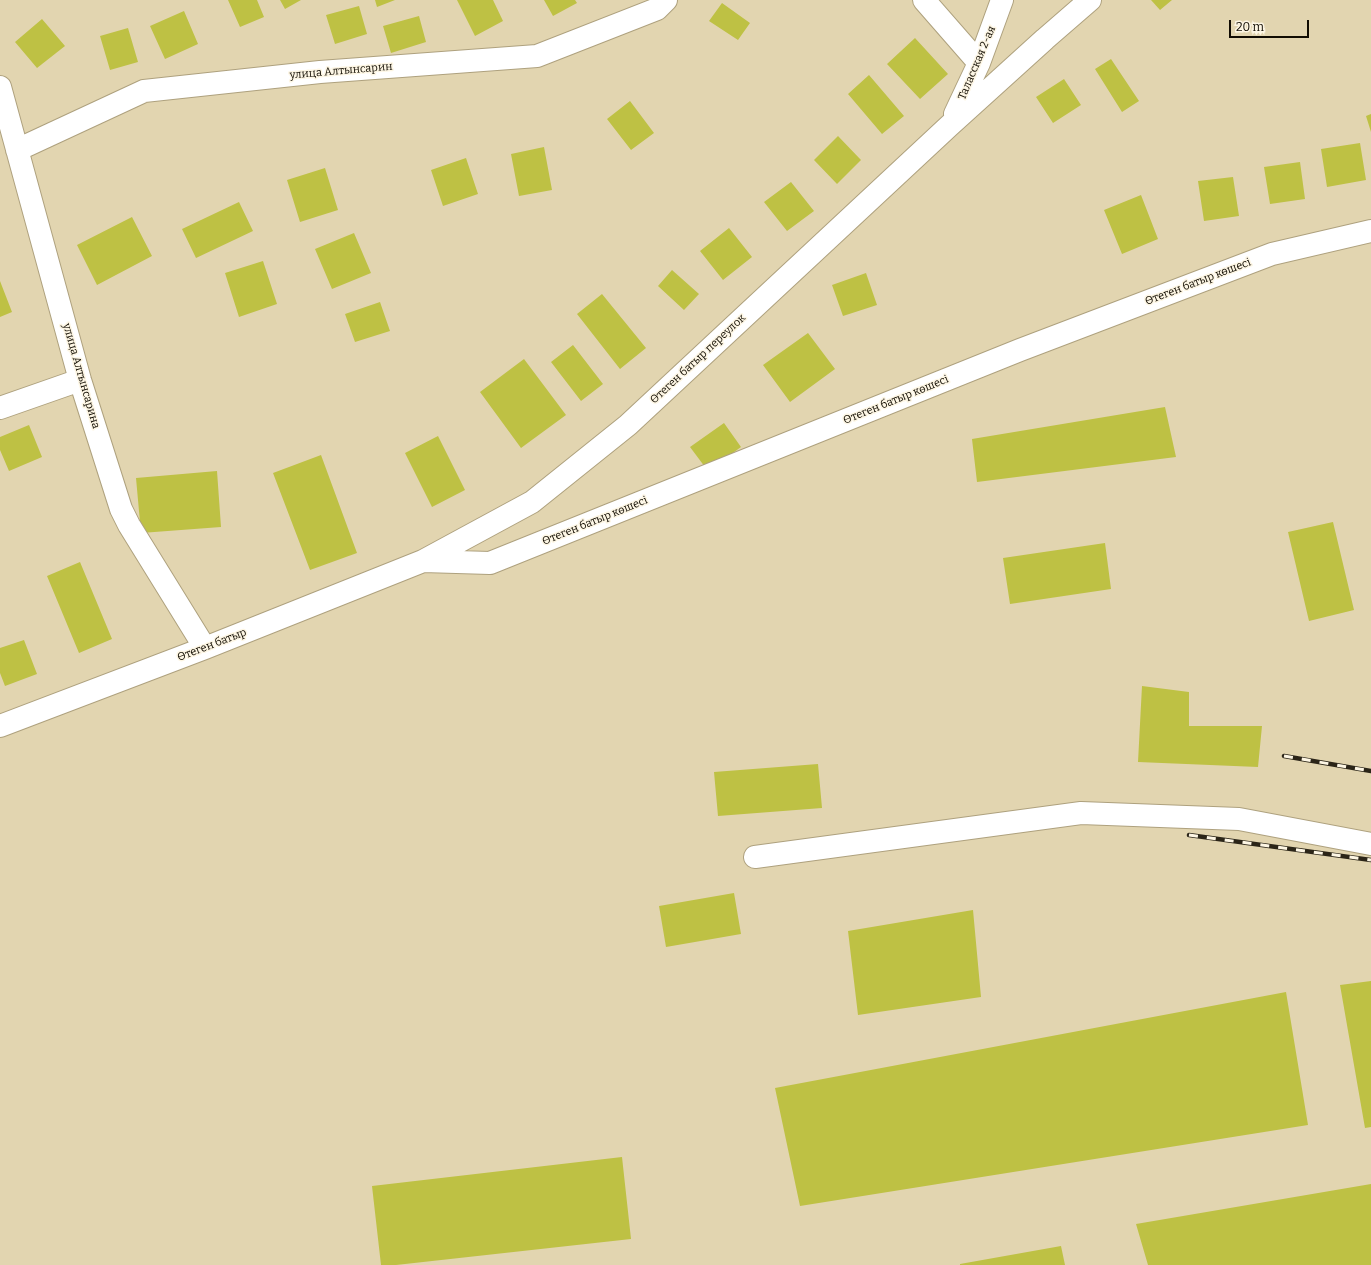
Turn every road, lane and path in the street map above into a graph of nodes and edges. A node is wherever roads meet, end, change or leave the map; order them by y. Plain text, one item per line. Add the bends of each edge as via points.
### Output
1 (666, 0) edge
2 (924, 0) edge
3 (1002, 0) edge
4 (1090, 0) edge
5 (979, 63) junction
6 (0, 87) edge
7 (949, 126) junction
8 (17, 150) junction
9 (1371, 231) edge
10 (80, 380) junction
11 (0, 408) edge
12 (423, 561) junction
13 (205, 648) junction
14 (0, 726) edge
15 (1371, 844) edge
16 (755, 857) dead end

1 - 8 street, улица Алтынсарин via 656,9 537,56 320,72 144,91
2 - 5 street
3 - 5 street, Таласская 2-ая
4 - 7 street, Өтеген батыр переулок
5 - 7 street, Таласская 2-ая
6 - 8 street, улица Алтынсарина
7 - 12 street, Өтеген батыр переулок via 628,425 532,502
8 - 10 street, улица Алтынсарина
9 - 12 street, Өтеген батыр көшесі via 1272,254 1020,350 490,564
10 - 11 street
10 - 13 street, улица Алтынсарина via 121,509
12 - 13 street, Өтеген батыр
13 - 14 street, Өтеген батыр
15 - 16 street via 1239,819 1081,813

